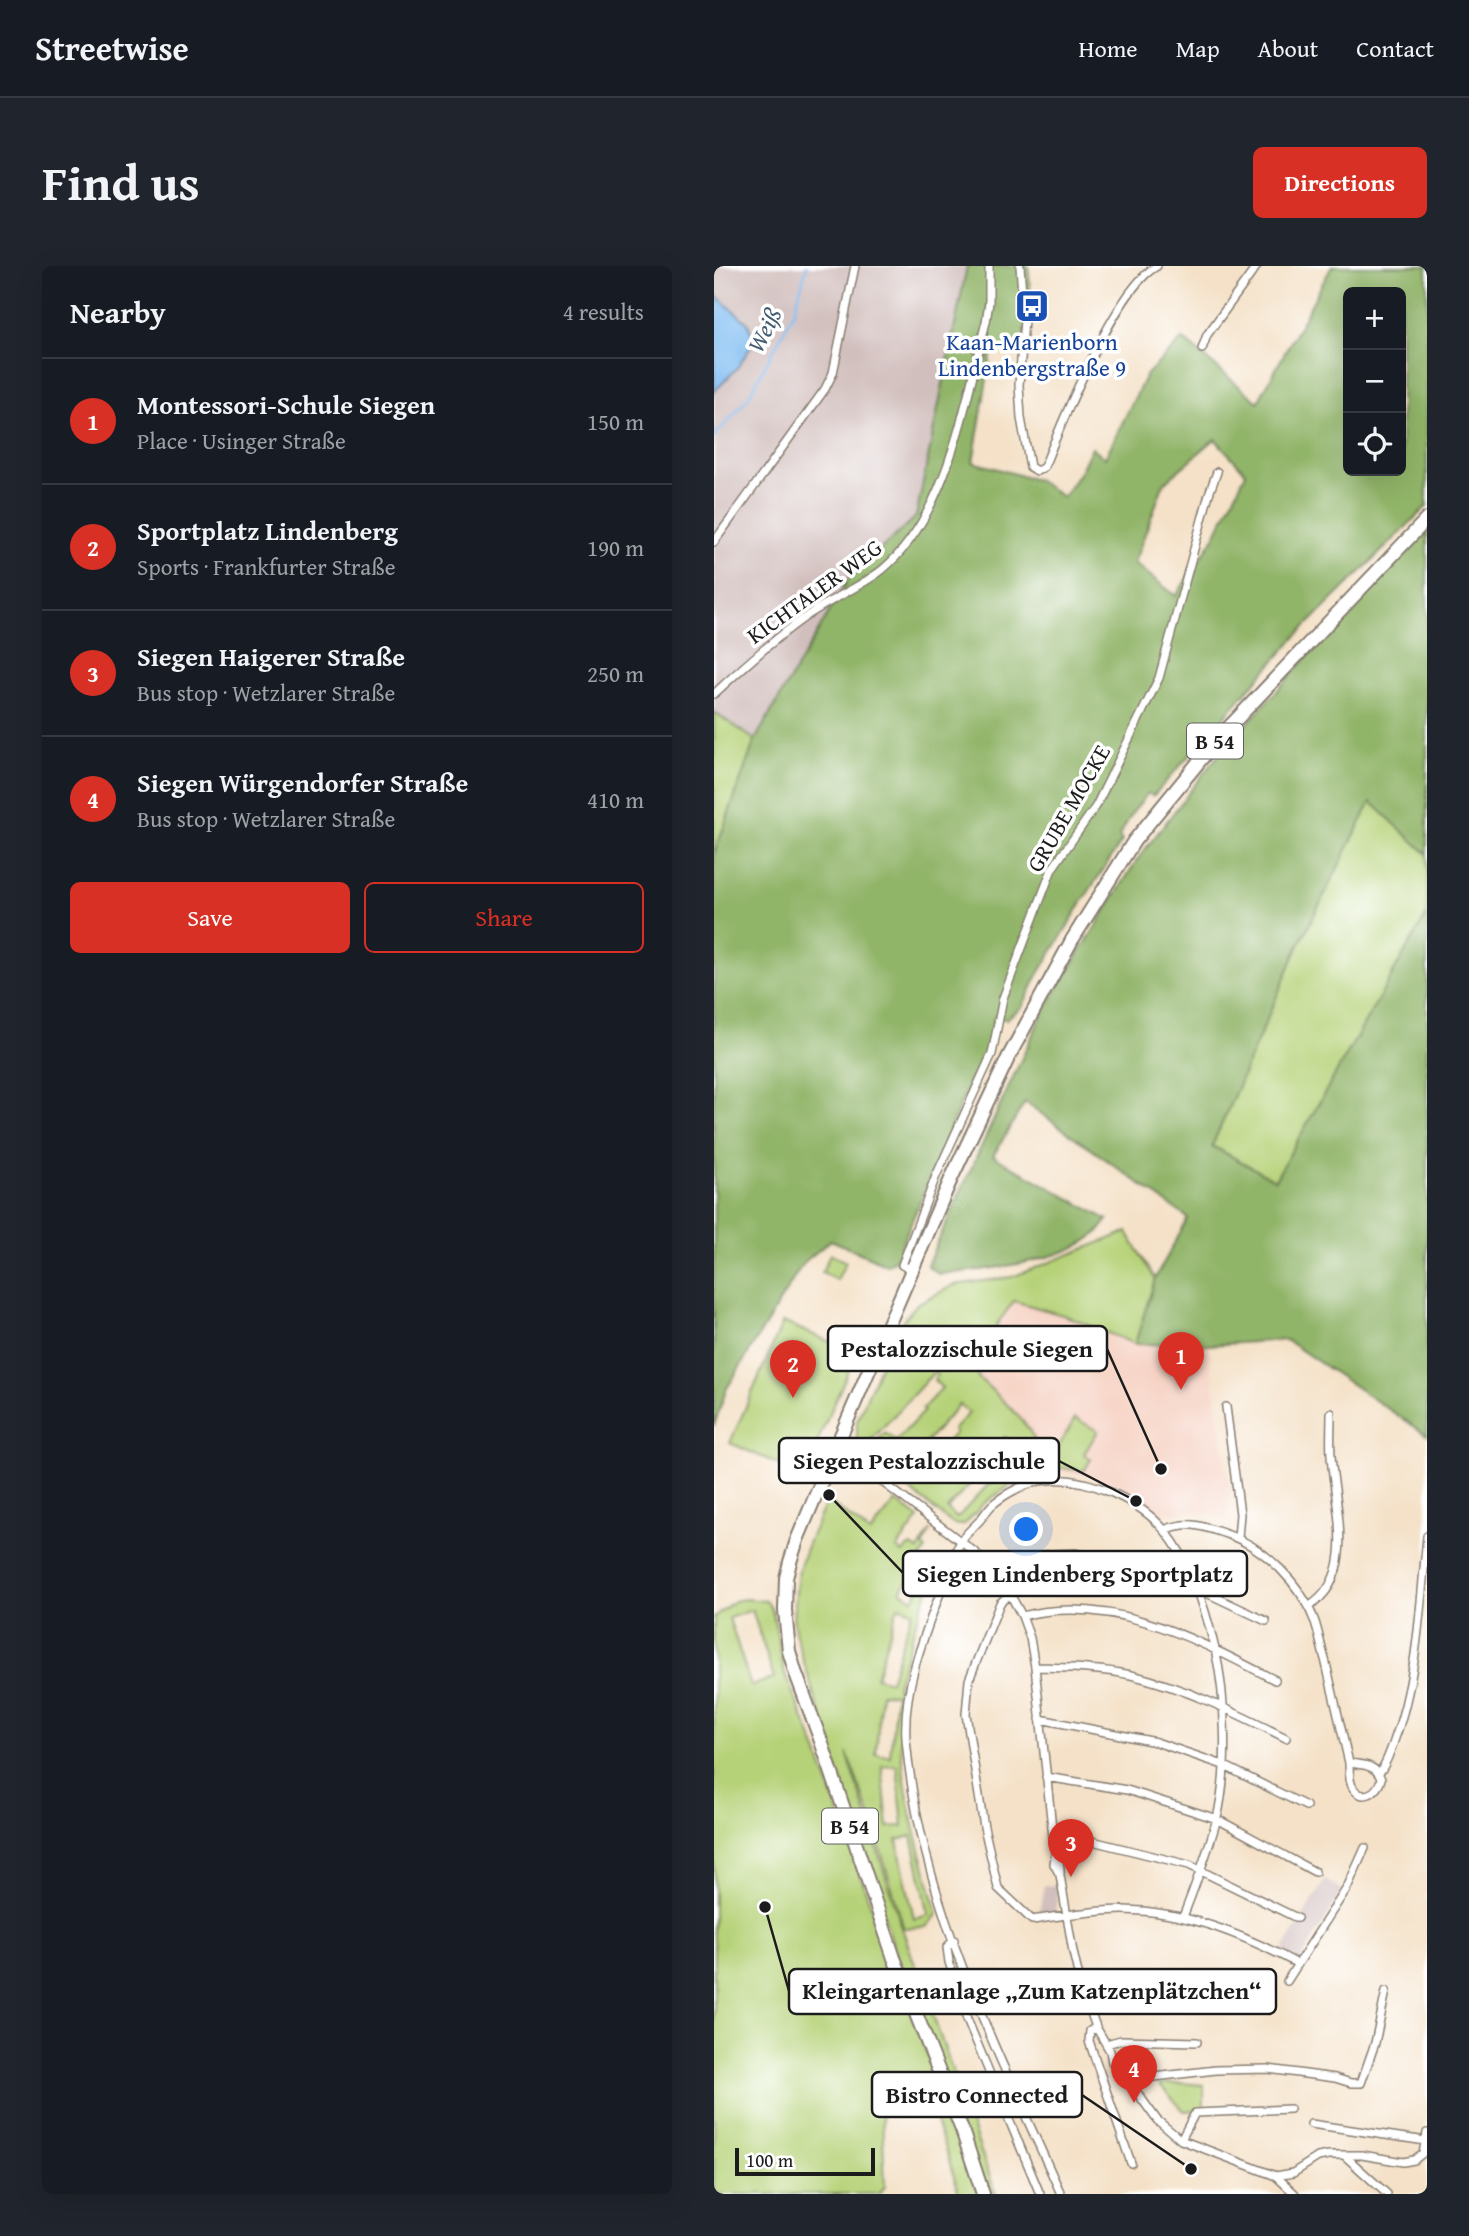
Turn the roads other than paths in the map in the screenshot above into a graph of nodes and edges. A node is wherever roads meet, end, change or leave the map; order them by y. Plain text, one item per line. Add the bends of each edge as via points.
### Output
1 (855, 266) edge
2 (1020, 266) edge
3 (1157, 266) edge
4 (1257, 266) edge
5 (990, 267) edge
6 (1202, 349) dead end
7 (1217, 472) dead end
8 (1427, 519) edge
9 (714, 542) edge
10 (714, 694) edge
11 (912, 1270) junction
12 (1226, 1407) dead end
13 (1331, 1413) dead end
14 (835, 1450) junction
15 (1164, 1530) junction
16 (1427, 1536) edge
17 (1238, 1538) junction
18 (961, 1541) junction
19 (996, 1576) junction
20 (1198, 1589) junction
21 (1010, 1594) junction
22 (1308, 1607) junction
23 (1022, 1616) junction
24 (1266, 1621) dead end
25 (1215, 1649) junction
26 (1035, 1667) junction
27 (1275, 1680) dead end
28 (1223, 1707) junction
29 (1040, 1720) junction
30 (1286, 1738) dead end
31 (1349, 1763) junction
32 (1223, 1765) junction
33 (1379, 1773) junction
34 (1046, 1777) junction
35 (1306, 1806) dead end
36 (1217, 1819) junction
37 (1053, 1838) junction
38 (1365, 1848) dead end
39 (1200, 1871) junction
40 (1315, 1872) dead end
41 (1067, 1914) junction
42 (1183, 1917) junction
43 (1297, 1918) dead end
44 (954, 1940) junction
45 (1298, 1964) junction
46 (1287, 1980) dead end
47 (1386, 1991) dead end
48 (1096, 2027) junction
49 (1198, 2042) dead end
50 (1108, 2047) junction
51 (1127, 2080) junction
52 (1290, 2109) dead end
53 (1311, 2124) dead end
54 (1427, 2137) edge
55 (1181, 2140) junction
56 (1344, 2155) junction
57 (1131, 2162) dead end
58 (1276, 2176) junction
59 (983, 2194) edge
60 (1040, 2194) edge
61 (1061, 2194) edge
62 (1295, 2194) edge
63 (1387, 2194) edge

1 - 9 street via 833,373 825,389
2 - 3 street via 1024,320 1021,418 1030,467 1037,471 1044,467 1113,320 1140,279
4 - 6 street via 1207,335
5 - 10 street, KICHTALER WEG via 986,322 955,441 919,527 882,569 775,640
7 - 11 street, GRUBE MOCKE via 1159,678 1096,806 1052,869 1003,998 992,1054 936,1176 902,1265
8 - 11 main road, B 54 via 1214,742 1134,841 1041,993
11 - 14 main road, B 54
12 - 17 street via 1240,1514
13 - 22 street via 1339,1555 1325,1592
14 - 18 street
14 - 59 main road, B 54 via 786,1578 789,1651 894,1958
15 - 17 street via 1194,1524
15 - 18 street via 1116,1494 1089,1485 1045,1480 1014,1490 992,1505
15 - 20 street
16 - 33 street via 1409,1691
17 - 22 street via 1287,1577
18 - 19 street
18 - 44 street via 920,1651 909,1692 906,1735 920,1829
19 - 20 street via 1017,1561 1076,1553 1171,1576
19 - 21 street
20 - 24 street
20 - 25 street
21 - 23 street
21 - 41 street via 1000,1603 969,1680 967,1697 984,1828 998,1888 1031,1920
22 - 31 street
23 - 25 street via 1046,1610 1095,1610 1154,1623
23 - 26 street
25 - 27 street
25 - 28 street
26 - 28 street via 1130,1675
26 - 29 street
28 - 30 street
28 - 32 street
29 - 32 street via 1156,1742
29 - 34 street
31 - 33 street via 1371,1766
31 - 33 street via 1353,1788 1360,1794 1377,1790
32 - 35 street
32 - 36 street
34 - 36 street via 1127,1790
34 - 37 street
36 - 39 street
36 - 40 street
37 - 39 street via 1084,1839
37 - 41 street
38 - 45 street via 1347,1888
39 - 42 street
39 - 43 street
41 - 42 street via 1125,1910
41 - 48 street via 1080,1982
42 - 45 street via 1229,1930
44 - 60 street via 947,1947 948,1962 967,2019
44 - 61 street via 988,2030
45 - 46 street
47 - 51 street via 1361,2083 1268,2069 1221,2069
48 - 50 street
48 - 57 street via 1088,2042
49 - 50 street via 1121,2040
50 - 51 street via 1118,2057
51 - 55 street via 1157,2120
52 - 55 street via 1195,2113
53 - 54 street
54 - 56 street via 1423,2153 1414,2160
55 - 58 street
56 - 58 street via 1318,2157 1293,2173
56 - 63 street
58 - 62 street

